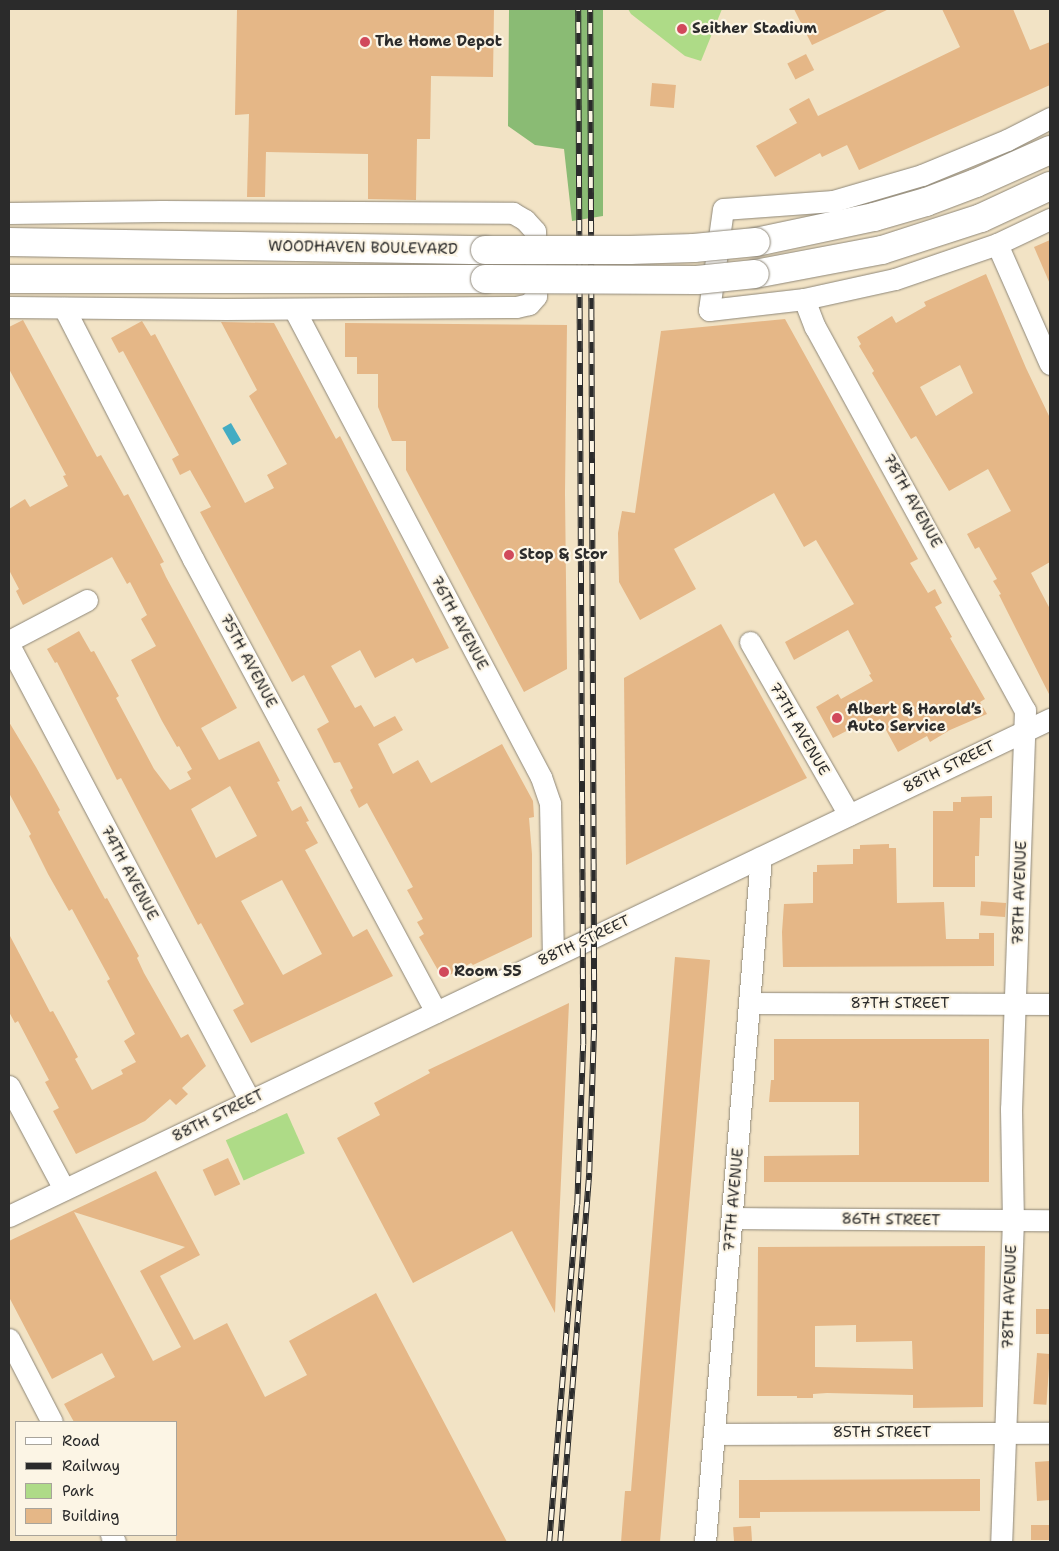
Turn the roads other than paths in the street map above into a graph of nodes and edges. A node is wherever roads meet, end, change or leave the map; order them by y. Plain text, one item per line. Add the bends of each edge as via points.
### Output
1 (1050, 118) edge
2 (1050, 150) edge
3 (1050, 186) edge
4 (9, 213) edge
5 (1050, 219) edge
6 (9, 242) edge
7 (997, 244) junction
8 (9, 279) edge
9 (804, 299) junction
10 (9, 306) edge
11 (64, 308) junction
12 (294, 308) junction
13 (1050, 364) edge
14 (87, 600) dead end
15 (750, 642) dead end
16 (9, 643) edge
17 (1050, 718) edge
18 (1025, 731) junction
19 (848, 815) junction
20 (761, 857) junction
21 (554, 956) junction
22 (750, 1003) junction
23 (1017, 1004) junction
24 (1050, 1004) edge
25 (436, 1012) junction
26 (9, 1086) edge
27 (250, 1101) junction
28 (64, 1189) junction
29 (9, 1216) edge
30 (732, 1218) junction
31 (1013, 1220) junction
32 (1050, 1220) edge
33 (9, 1339) edge
34 (51, 1421) edge
35 (1006, 1433) junction
36 (1050, 1433) edge
37 (714, 1434) junction
38 (705, 1542) edge
39 (1001, 1542) edge

1 - 9 street via 1007,140 922,175 833,201 723,209 709,310
2 - 6 main road, WOODHAVEN BOULEVARD, bridge via 976,183 874,218 756,242 694,248 485,250
3 - 8 main road, WOODHAVEN BOULEVARD, bridge via 981,218 882,250 755,274 697,280
4 - 12 street via 513,213 535,231 536,296 529,304 516,307
5 - 7 street
7 - 9 street via 896,279
7 - 13 street
9 - 18 street, 78TH AVENUE via 815,327 1024,704
10 - 11 street
11 - 12 street
11 - 25 street, 75TH AVENUE via 193,559
12 - 21 street, 76TH AVENUE via 541,777 550,803
14 - 16 street
15 - 19 street, 77TH AVENUE
16 - 27 street, 74TH AVENUE
17 - 18 street, 88TH STREET
18 - 19 street, 88TH STREET
18 - 23 street, 78TH AVENUE
19 - 20 street, 88TH STREET
20 - 21 street, 88TH STREET
20 - 22 street, 77TH AVENUE
21 - 25 street, 88TH STREET
22 - 23 street, 87TH STREET
22 - 30 street, 77TH AVENUE
23 - 24 street, 87TH STREET
23 - 31 street, 78TH AVENUE via 1011,1109
25 - 27 street, 88TH STREET
26 - 28 street
27 - 28 street, 88TH STREET
28 - 29 street, 88TH STREET
30 - 31 street, 86TH STREET
30 - 37 street, 77TH AVENUE
31 - 32 street, 86TH STREET
31 - 35 street, 78TH AVENUE
33 - 34 street
35 - 36 street, 85TH STREET
35 - 37 street, 85TH STREET
35 - 39 street, 78TH AVENUE
37 - 38 street, 77TH AVENUE

